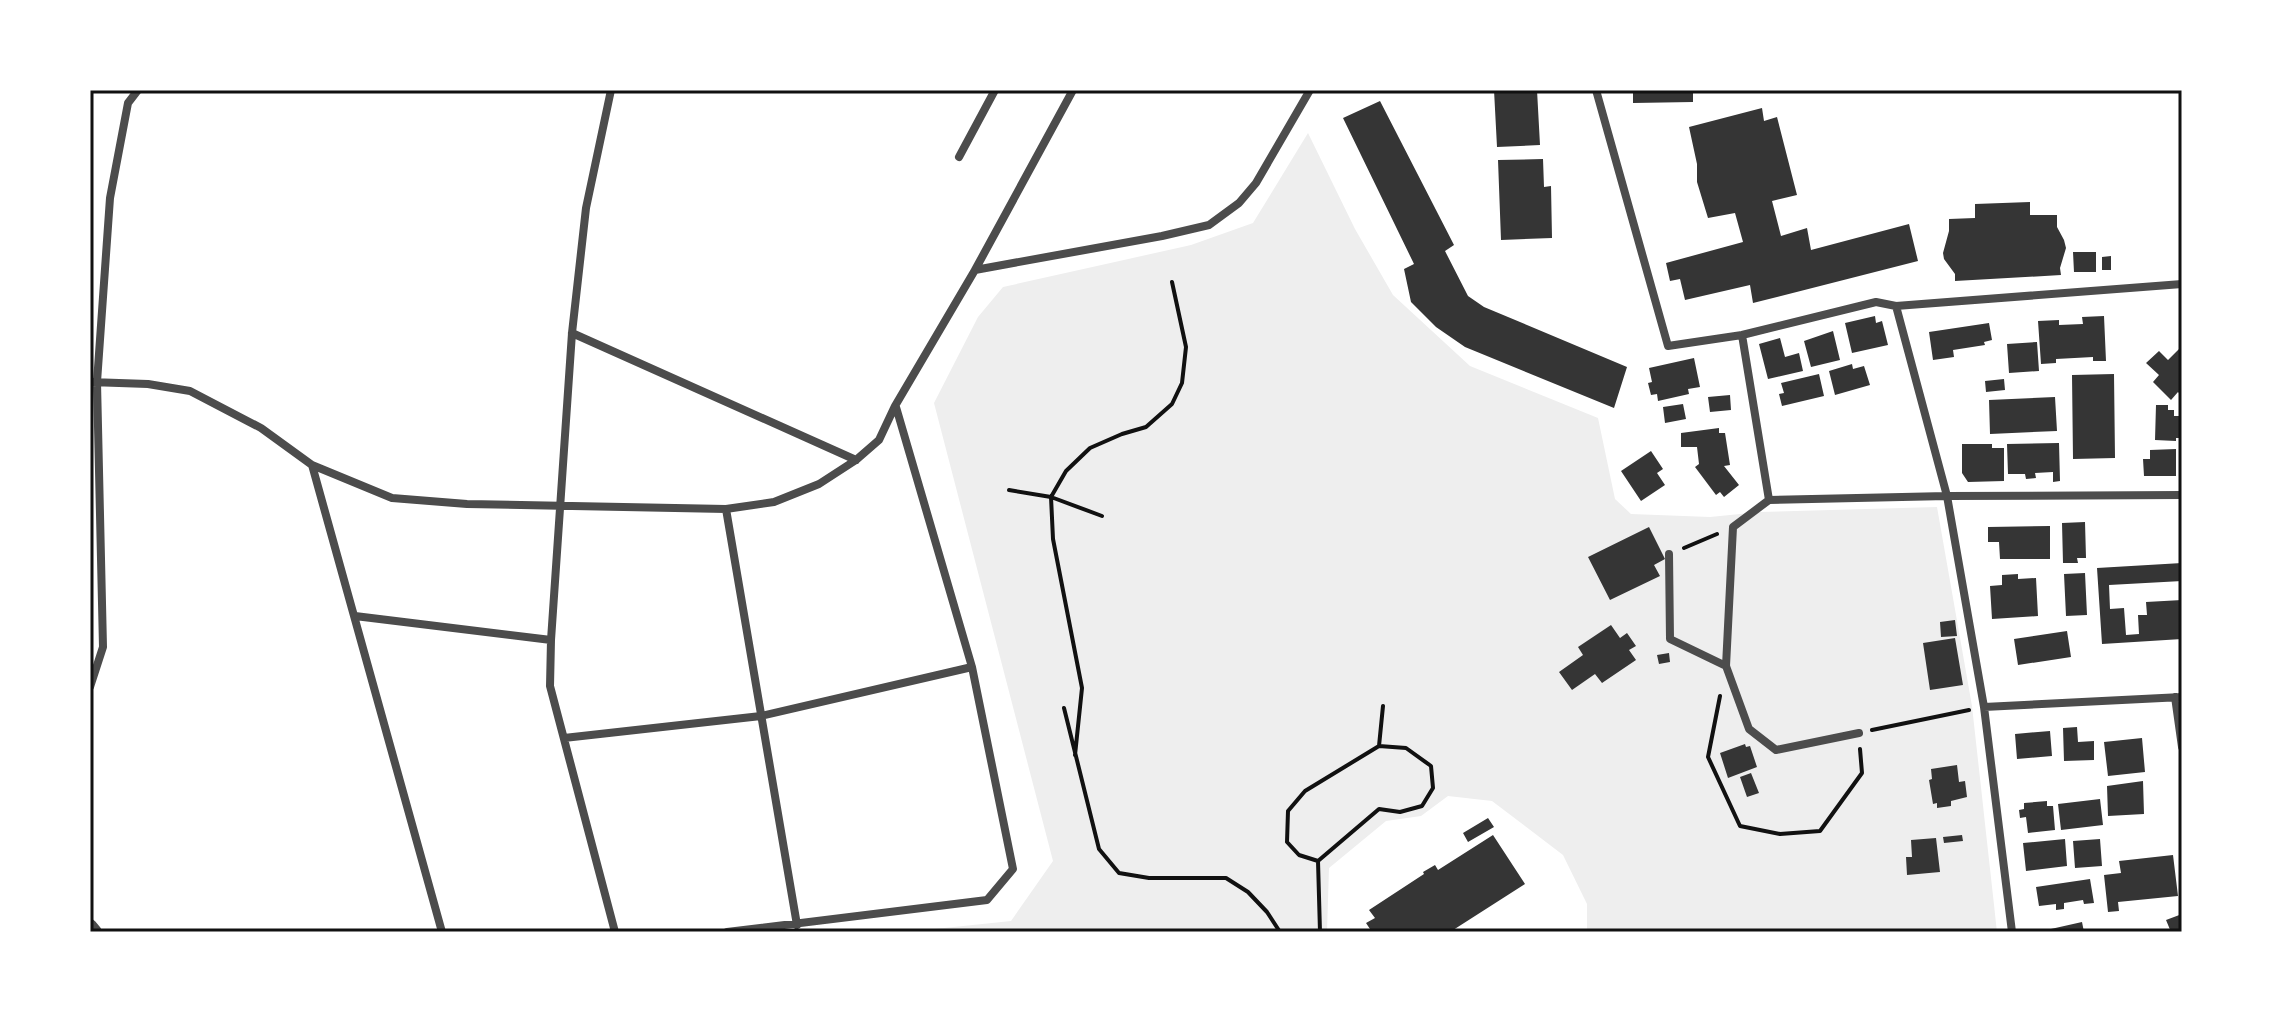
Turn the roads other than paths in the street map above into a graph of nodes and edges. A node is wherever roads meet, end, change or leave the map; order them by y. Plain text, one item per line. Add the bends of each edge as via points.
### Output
1 (138, 90) edge
2 (611, 90) edge
3 (995, 90) edge
4 (1073, 90) edge
5 (1310, 90) edge
6 (1596, 90) edge
7 (959, 157) dead end
8 (975, 270) junction
9 (2182, 284) edge
10 (1896, 306) junction
11 (572, 333) junction
12 (1742, 335) junction
13 (94, 382) edge
14 (895, 406) junction
15 (856, 460) junction
16 (312, 465) junction
17 (2182, 495) edge
18 (1947, 496) junction
19 (1769, 500) junction
20 (561, 506) junction
21 (726, 509) junction
22 (1669, 554) road end
23 (355, 616) junction
24 (551, 640) junction
25 (1726, 666) junction
26 (972, 667) junction
27 (90, 687) edge
28 (2179, 697) edge
29 (1984, 707) junction
30 (761, 716) junction
31 (1859, 733) road end
32 (564, 738) junction
33 (2182, 747) edge
34 (797, 925) junction
35 (90, 926) edge
36 (95, 932) edge
37 (442, 932) edge
38 (615, 932) edge
39 (727, 932) edge
40 (2012, 932) edge

1 - 13 street via 128,103 110,198
2 - 11 street via 586,208
3 - 7 street
4 - 8 street
5 - 8 street via 1256,183 1209,225
6 - 12 street via 1668,346
8 - 14 street
9 - 10 street
10 - 12 street via 1876,302
10 - 18 street
11 - 15 street
11 - 20 street
12 - 19 street
13 - 16 street via 190,391 261,428
13 - 27 street via 103,647
14 - 15 street via 879,440
14 - 26 street
15 - 21 street via 819,484 774,502
16 - 20 street via 392,498
16 - 23 street
17 - 18 street
18 - 19 street
18 - 29 street
19 - 25 street via 1733,527
20 - 21 street
20 - 24 street
21 - 30 street
22 - 25 street via 1670,639
23 - 24 street
23 - 37 street
24 - 32 street via 550,686
25 - 31 street via 1749,729 1776,750
26 - 30 street
26 - 34 street via 1013,869 987,900
28 - 29 street
28 - 33 street
29 - 40 street
30 - 32 street
30 - 34 street
32 - 38 street
34 - 39 street
35 - 36 street

